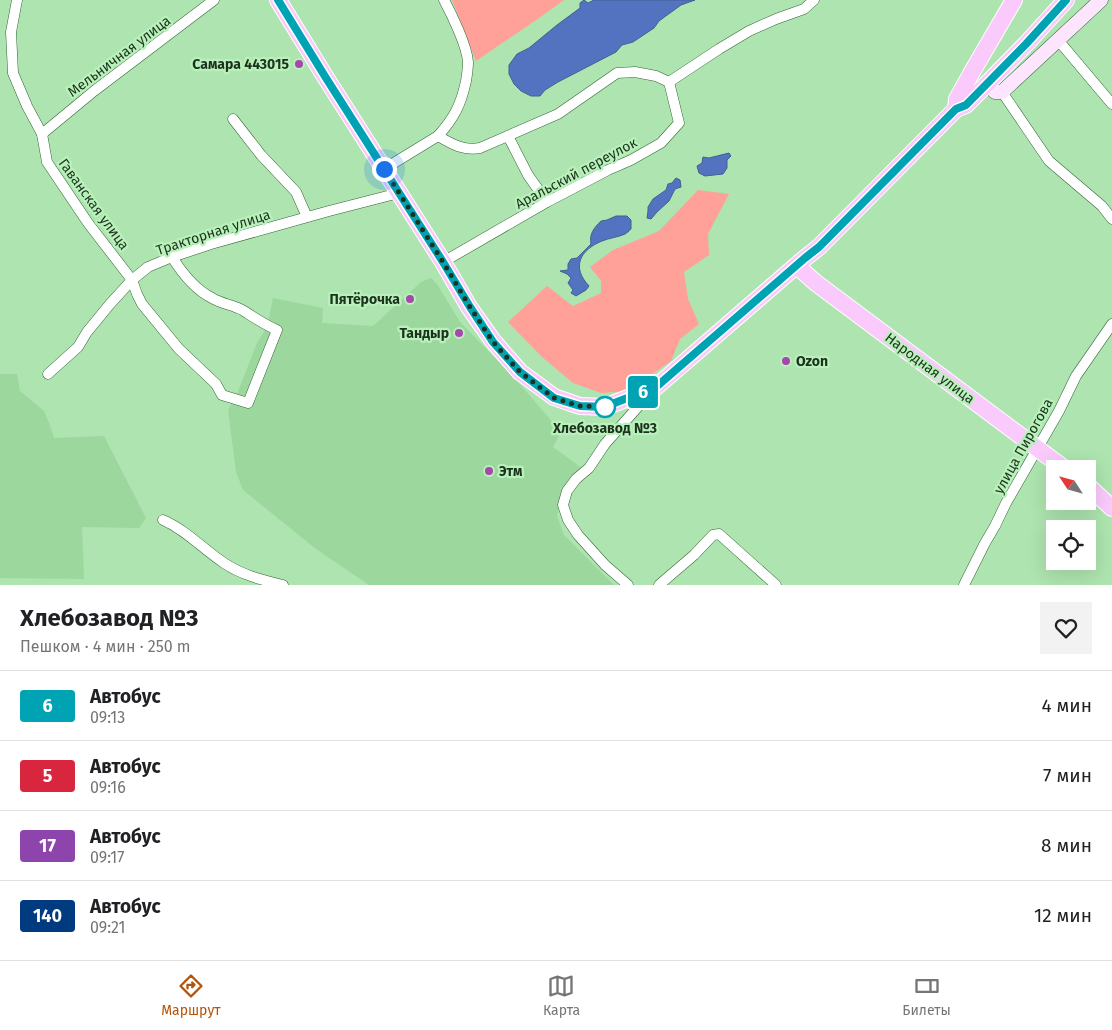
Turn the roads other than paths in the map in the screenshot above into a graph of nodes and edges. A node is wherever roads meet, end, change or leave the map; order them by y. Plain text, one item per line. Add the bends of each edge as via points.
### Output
1 (17, 0) edge
2 (214, 0) edge
3 (278, 0) edge
4 (444, 0) edge
5 (814, 0) edge
6 (1014, 0) edge
7 (1066, 0) edge
8 (1101, 0) edge
9 (1058, 40) junction
10 (669, 82) junction
11 (987, 84) junction
12 (1002, 92) junction
13 (1112, 104) edge
14 (956, 109) junction
15 (233, 119) dead end
16 (42, 134) junction
17 (438, 136) junction
18 (508, 136) junction
19 (384, 169) junction
20 (399, 193) junction
21 (547, 202) junction
22 (307, 217) junction
23 (1112, 218) edge
24 (172, 257) junction
25 (443, 262) junction
26 (797, 266) junction
27 (132, 280) junction
28 (1112, 324) edge
29 (48, 374) dead end
30 (656, 387) junction
31 (1038, 448) junction
32 (1053, 460) edge
33 (1096, 493) edge
34 (1112, 508) edge
35 (163, 520) dead end
36 (283, 585) edge
37 (628, 585) edge
38 (659, 585) edge
39 (776, 585) edge
40 (964, 585) edge

1 - 16 street, Гаванская улица via 11,32 14,73
2 - 16 street, Мельничная улица
3 - 19 main road
4 - 17 street via 468,62 458,110
5 - 10 street via 804,9 749,31
6 - 14 main road via 957,99
7 - 11 main road
8 - 9 street
9 - 12 street
9 - 13 street
10 - 18 street via 635,72 617,74 558,114
10 - 21 street, Аральский переулок via 679,123 660,143
11 - 12 street via 995,92
11 - 14 main road via 966,105
12 - 23 street via 1049,161
14 - 26 main road
15 - 22 street via 296,192
16 - 27 street, Гаванская улица via 47,162
17 - 18 street via 470,150
17 - 19 street
18 - 21 street via 528,175
19 - 20 main road
20 - 22 street, Тракторная улица
20 - 25 main road
21 - 25 street, Аральский переулок
22 - 24 street, Тракторная улица
24 - 27 street, Тракторная улица via 148,267
24 - 27 street, Гаванская улица via 192,283 211,298 242,310 277,330 248,403 222,395 216,384 179,349 142,304
25 - 30 main road via 493,342 520,372 554,398 580,406 604,407
26 - 30 main road
26 - 31 main road, Народная улица
27 - 29 street, Тракторная улица via 86,332 78,347
28 - 31 street, улица Пирогова via 1076,376
30 - 37 street via 589,468 576,479 567,491 563,505 578,535
31 - 32 main road, Народная улица
31 - 40 street, улица Пирогова
33 - 34 main road
35 - 36 street via 174,524 244,574
38 - 39 street via 713,535 720,534

